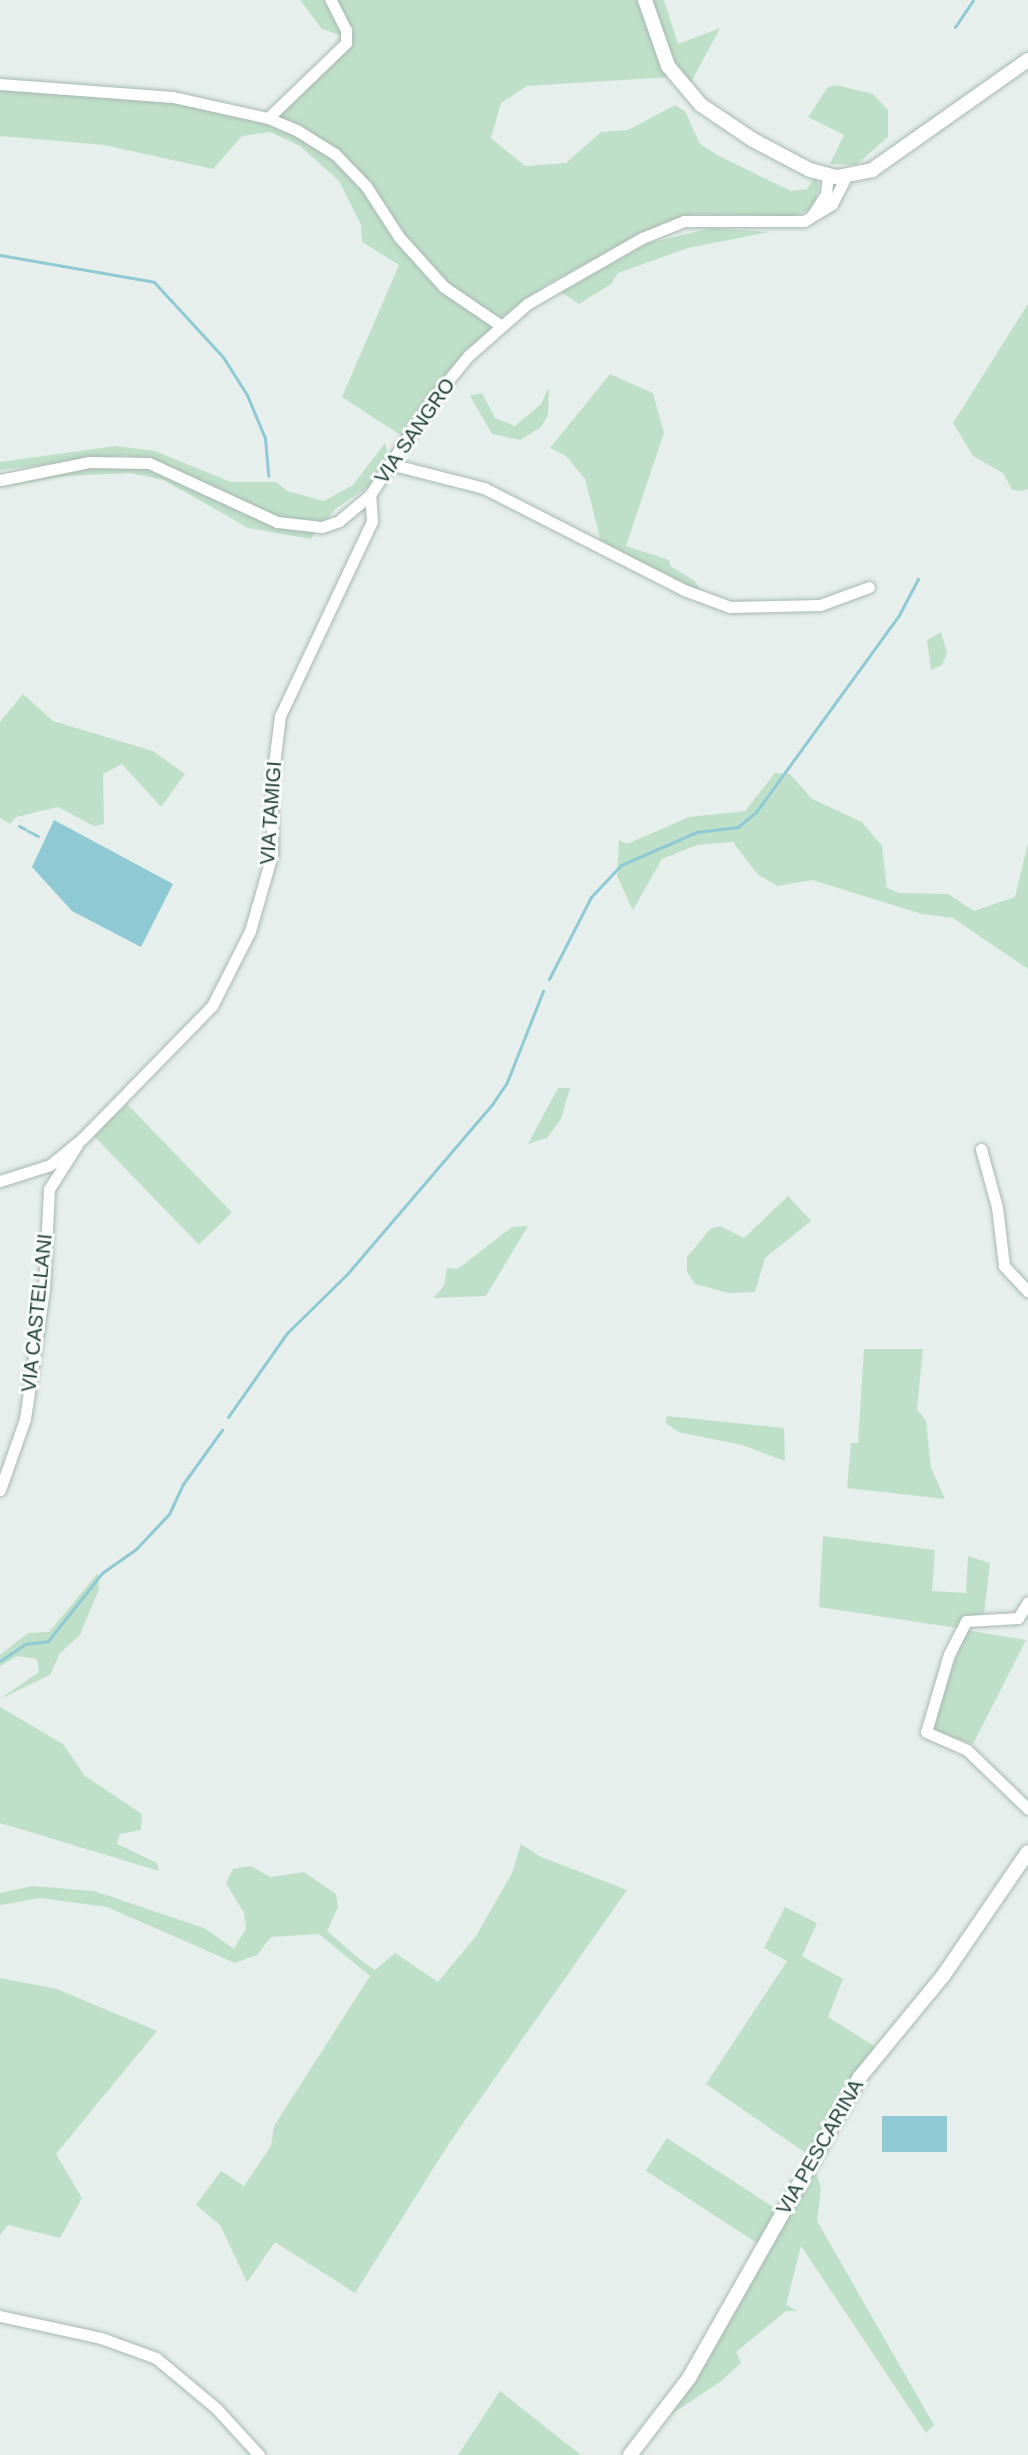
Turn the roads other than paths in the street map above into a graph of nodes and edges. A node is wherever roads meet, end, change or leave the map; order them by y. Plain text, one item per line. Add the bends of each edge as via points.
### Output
1 (331, 0) edge
2 (645, 0) edge
3 (1028, 60) edge
4 (0, 84) edge
5 (268, 118) junction
6 (828, 175) junction
7 (845, 178) junction
8 (810, 218) junction
9 (500, 325) junction
10 (390, 464) junction
11 (0, 480) edge
12 (370, 495) junction
13 (869, 587) dead end
14 (79, 1141) junction
15 (981, 1149) dead end
16 (0, 1181) edge
17 (1028, 1292) edge
18 (0, 1490) edge
19 (1028, 1602) edge
20 (1028, 1809) edge
21 (1028, 1852) edge
22 (0, 2316) edge
23 (259, 2455) edge
24 (630, 2455) edge

1 - 5 street via 346,30 346,43
2 - 6 street via 668,66 701,105 753,140
3 - 7 street via 872,170
4 - 5 street via 173,97
5 - 9 street via 335,154 444,287
6 - 7 street
6 - 8 street via 826,194
7 - 8 street via 832,204
8 - 9 street, VIA SANGRO via 684,221 580,271
9 - 10 street, VIA SANGRO via 431,401
10 - 12 street, VIA SANGRO
10 - 13 street via 484,488 684,590 730,607 820,605
11 - 12 street, VIA SANGRO via 89,462 149,463 245,512 295,526 339,521
12 - 14 street, VIA TAMIGI via 372,521 280,716 272,780 272,855 250,931 212,1006
14 - 16 street, VIA TAMIGI via 50,1165
14 - 18 street, VIA CASTELLANI via 49,1189 44,1288 25,1419
15 - 17 street via 997,1207 1004,1266
19 - 20 street via 1018,1618 966,1621 949,1654 926,1732 967,1750
21 - 24 street, VIA PESCARINA via 943,1976 860,2077 689,2378
22 - 23 street via 101,2338 156,2358 216,2408

